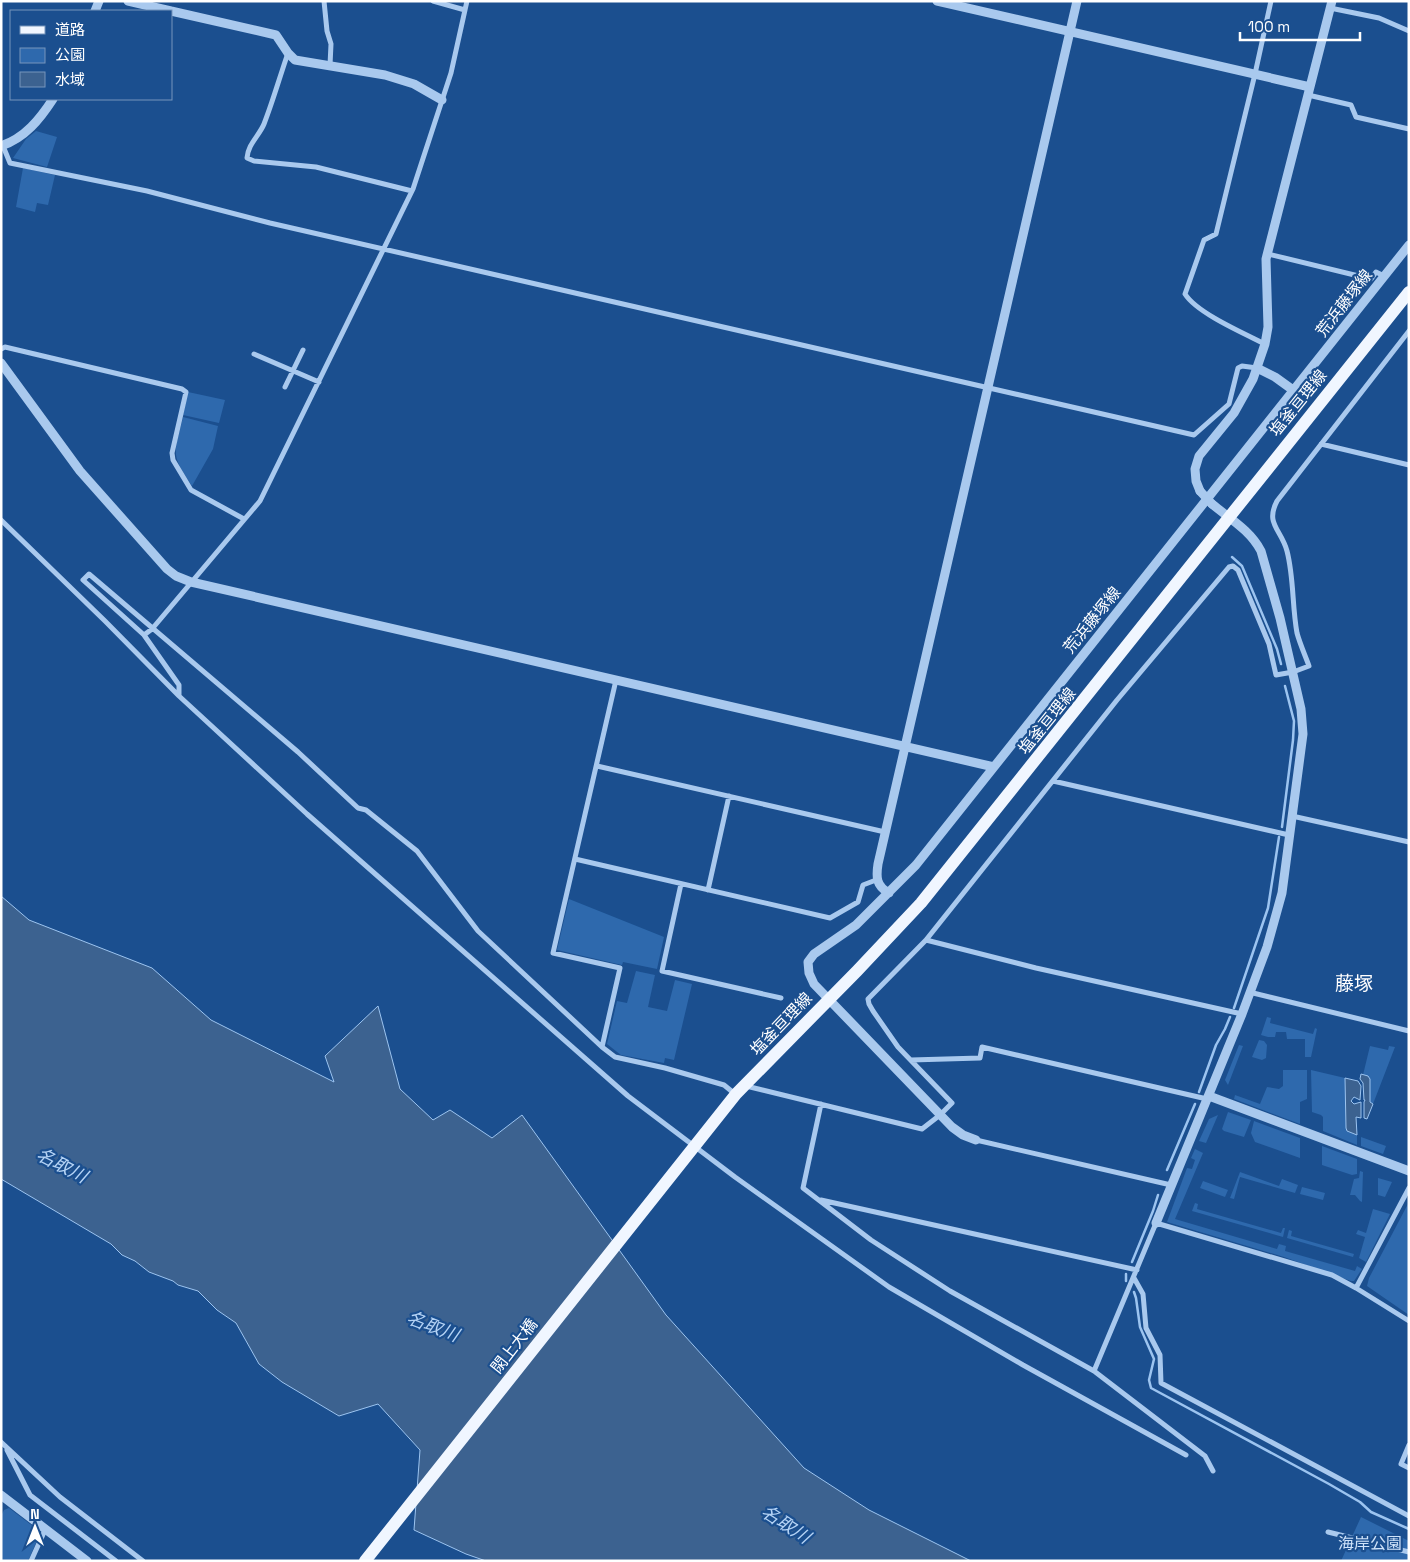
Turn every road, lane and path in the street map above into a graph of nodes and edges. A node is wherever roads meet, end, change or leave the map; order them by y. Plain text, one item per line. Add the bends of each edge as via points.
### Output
1 (128, 1) edge
2 (324, 1) edge
3 (432, 1) edge
4 (467, 1) edge
5 (937, 1) edge
6 (1077, 1) edge
7 (1271, 1) edge
8 (1331, 5) edge
9 (167, 10) edge
10 (466, 10) junction
11 (172, 11) edge
12 (1409, 31) edge
13 (1070, 32) junction
14 (288, 53) junction
15 (330, 65) junction
16 (1256, 74) junction
17 (1309, 91) junction
18 (52, 100) edge
19 (442, 100) junction
20 (1409, 129) edge
21 (2, 146) edge
22 (412, 191) junction
23 (1409, 245) edge
24 (384, 248) junction
25 (1268, 254) junction
26 (1384, 276) junction
27 (1409, 292) edge
28 (1409, 331) edge
29 (1265, 344) junction
30 (1, 349) edge
31 (303, 350) dead end
32 (254, 354) dead end
33 (1, 362) edge
34 (1257, 368) junction
35 (293, 371) junction
36 (319, 382) junction
37 (285, 387) dead end
38 (987, 387) junction
39 (1293, 390) junction
40 (1321, 444) junction
41 (1409, 465) edge
42 (1228, 517) junction
43 (244, 519) junction
44 (1, 520) edge
45 (191, 582) junction
46 (152, 629) junction
47 (144, 635) junction
48 (1292, 672) junction
49 (616, 680) junction
50 (178, 695) junction
51 (904, 746) junction
52 (597, 766) junction
53 (994, 767) junction
54 (1053, 781) junction
55 (729, 796) junction
56 (1292, 816) junction
57 (885, 832) junction
58 (1289, 835) junction
59 (1409, 842) edge
60 (575, 859) junction
61 (876, 880) junction
62 (681, 884) junction
63 (708, 890) junction
64 (888, 893) junction
65 (926, 940) junction
66 (1250, 992) junction
67 (781, 998) dead end
68 (829, 998) junction
69 (1242, 1014) junction
70 (1409, 1031) edge
71 (602, 1046) junction
72 (912, 1060) junction
73 (740, 1090) junction
74 (1208, 1098) junction
75 (821, 1104) junction
76 (940, 1115) junction
77 (976, 1140) joint
78 (691, 1149) junction
79 (1409, 1170) edge
80 (1171, 1185) junction
81 (1409, 1188) edge
82 (817, 1199) junction
83 (1156, 1223) junction
84 (1137, 1270) junction
85 (1134, 1278) junction
86 (1356, 1288) junction
87 (1409, 1321) edge
88 (1094, 1371) junction
89 (3, 1444) edge
90 (1409, 1445) edge
91 (1186, 1455) dead end
92 (1409, 1468) edge
93 (1213, 1470) dead end
94 (2, 1499) edge
95 (1409, 1516) edge
96 (45, 1530) junction
97 (1328, 1532) dead end
98 (1409, 1552) edge
99 (83, 1559) edge
100 (31, 1561) edge
101 (116, 1561) edge
102 (143, 1561) edge
103 (365, 1561) edge

1 - 9 street
2 - 15 street via 331,44
3 - 10 street
4 - 10 street
5 - 13 street
6 - 13 street
7 - 16 street
8 - 12 street via 1379,18
8 - 17 street
10 - 19 street
11 - 14 street via 276,35
13 - 16 street
13 - 38 street
14 - 15 street via 295,60
14 - 22 street via 269,110 247,158 316,167
15 - 19 street via 414,84
16 - 17 street
16 - 29 street via 1216,234 1204,240 1185,294 1190,302 1204,311
17 - 20 street via 1351,105 1356,117
17 - 25 street
18 - 21 street via 27,132
19 - 22 street
21 - 24 street via 10,163
22 - 24 street
23 - 26 street, 荒浜藤塚線
24 - 36 street
24 - 38 street
25 - 26 street via 1371,279 1376,272
25 - 29 street
26 - 39 street, 荒浜藤塚線
27 - 42 main road, 塩釜亘理線
28 - 40 street
29 - 34 street
30 - 43 street via 5,347 182,389 186,392 173,460 191,490
31 - 35 street
32 - 35 street
33 - 45 street via 80,471 167,569
34 - 38 street via 1238,368 1229,404 1194,435
34 - 39 street
34 - 42 street, bridge via 1234,413 1199,456 1195,469 1200,491
35 - 36 street
35 - 37 street
36 - 43 street via 260,501
38 - 51 street
39 - 53 street, 荒浜藤塚線
40 - 41 street
40 - 48 street via 1272,510 1272,520 1290,563 1297,634 1309,666
42 - 48 street via 1248,533 1261,551
42 - 68 main road, 塩釜亘理線 via 921,902
43 - 45 street
44 - 50 street
45 - 46 street
45 - 49 street
46 - 47 street
46 - 47 street via 89,574 84,580
46 - 71 street via 298,752 358,808 366,810 417,851 478,931
47 - 50 street via 179,685
48 - 54 street via 1276,675 1269,644 1238,570 1229,566
48 - 56 street via 1303,718
49 - 51 street
49 - 52 street
50 - 78 street via 308,814
51 - 53 street
51 - 57 street
52 - 55 street
52 - 60 street
53 - 64 street, 荒浜藤塚線 via 916,865
54 - 58 street
54 - 65 street
55 - 57 street
55 - 63 street
56 - 58 street
56 - 59 street
57 - 61 street
58 - 66 street via 1282,893
60 - 62 street
60 - 71 street via 554,953 620,968
61 - 63 street via 863,885 858,902 830,918
61 - 64 street
62 - 63 street
62 - 67 street via 662,970
64 - 68 street, 荒浜藤塚線 via 856,925 814,954 808,962 814,984
65 - 69 street
65 - 72 street via 868,999 898,1047
66 - 69 street
66 - 70 street
68 - 73 main road, 塩釜亘理線
68 - 76 street
69 - 74 street
71 - 73 street via 615,1057
72 - 74 street via 980,1058 982,1047
72 - 76 street via 952,1103
73 - 75 street
73 - 78 main road, 塩釜亘理線
74 - 79 street
74 - 80 street
75 - 76 street via 922,1128
75 - 82 street via 803,1188
76 - 77 street via 952,1128
77 - 80 street
78 - 91 street via 889,1287
78 - 103 main road, 閖上大橋
80 - 83 street
81 - 86 street
82 - 84 street
82 - 88 street via 871,1240 950,1291
83 - 84 street
83 - 86 street via 1308,1267
84 - 85 street
85 - 88 street
85 - 95 street via 1143,1294 1146,1328 1160,1355 1161,1383
86 - 87 street
88 - 93 street via 1204,1456
89 - 101 street via 30,1495
89 - 102 street via 60,1497
90 - 92 street via 1400,1464
94 - 96 street
96 - 99 street
96 - 100 street
97 - 98 street

